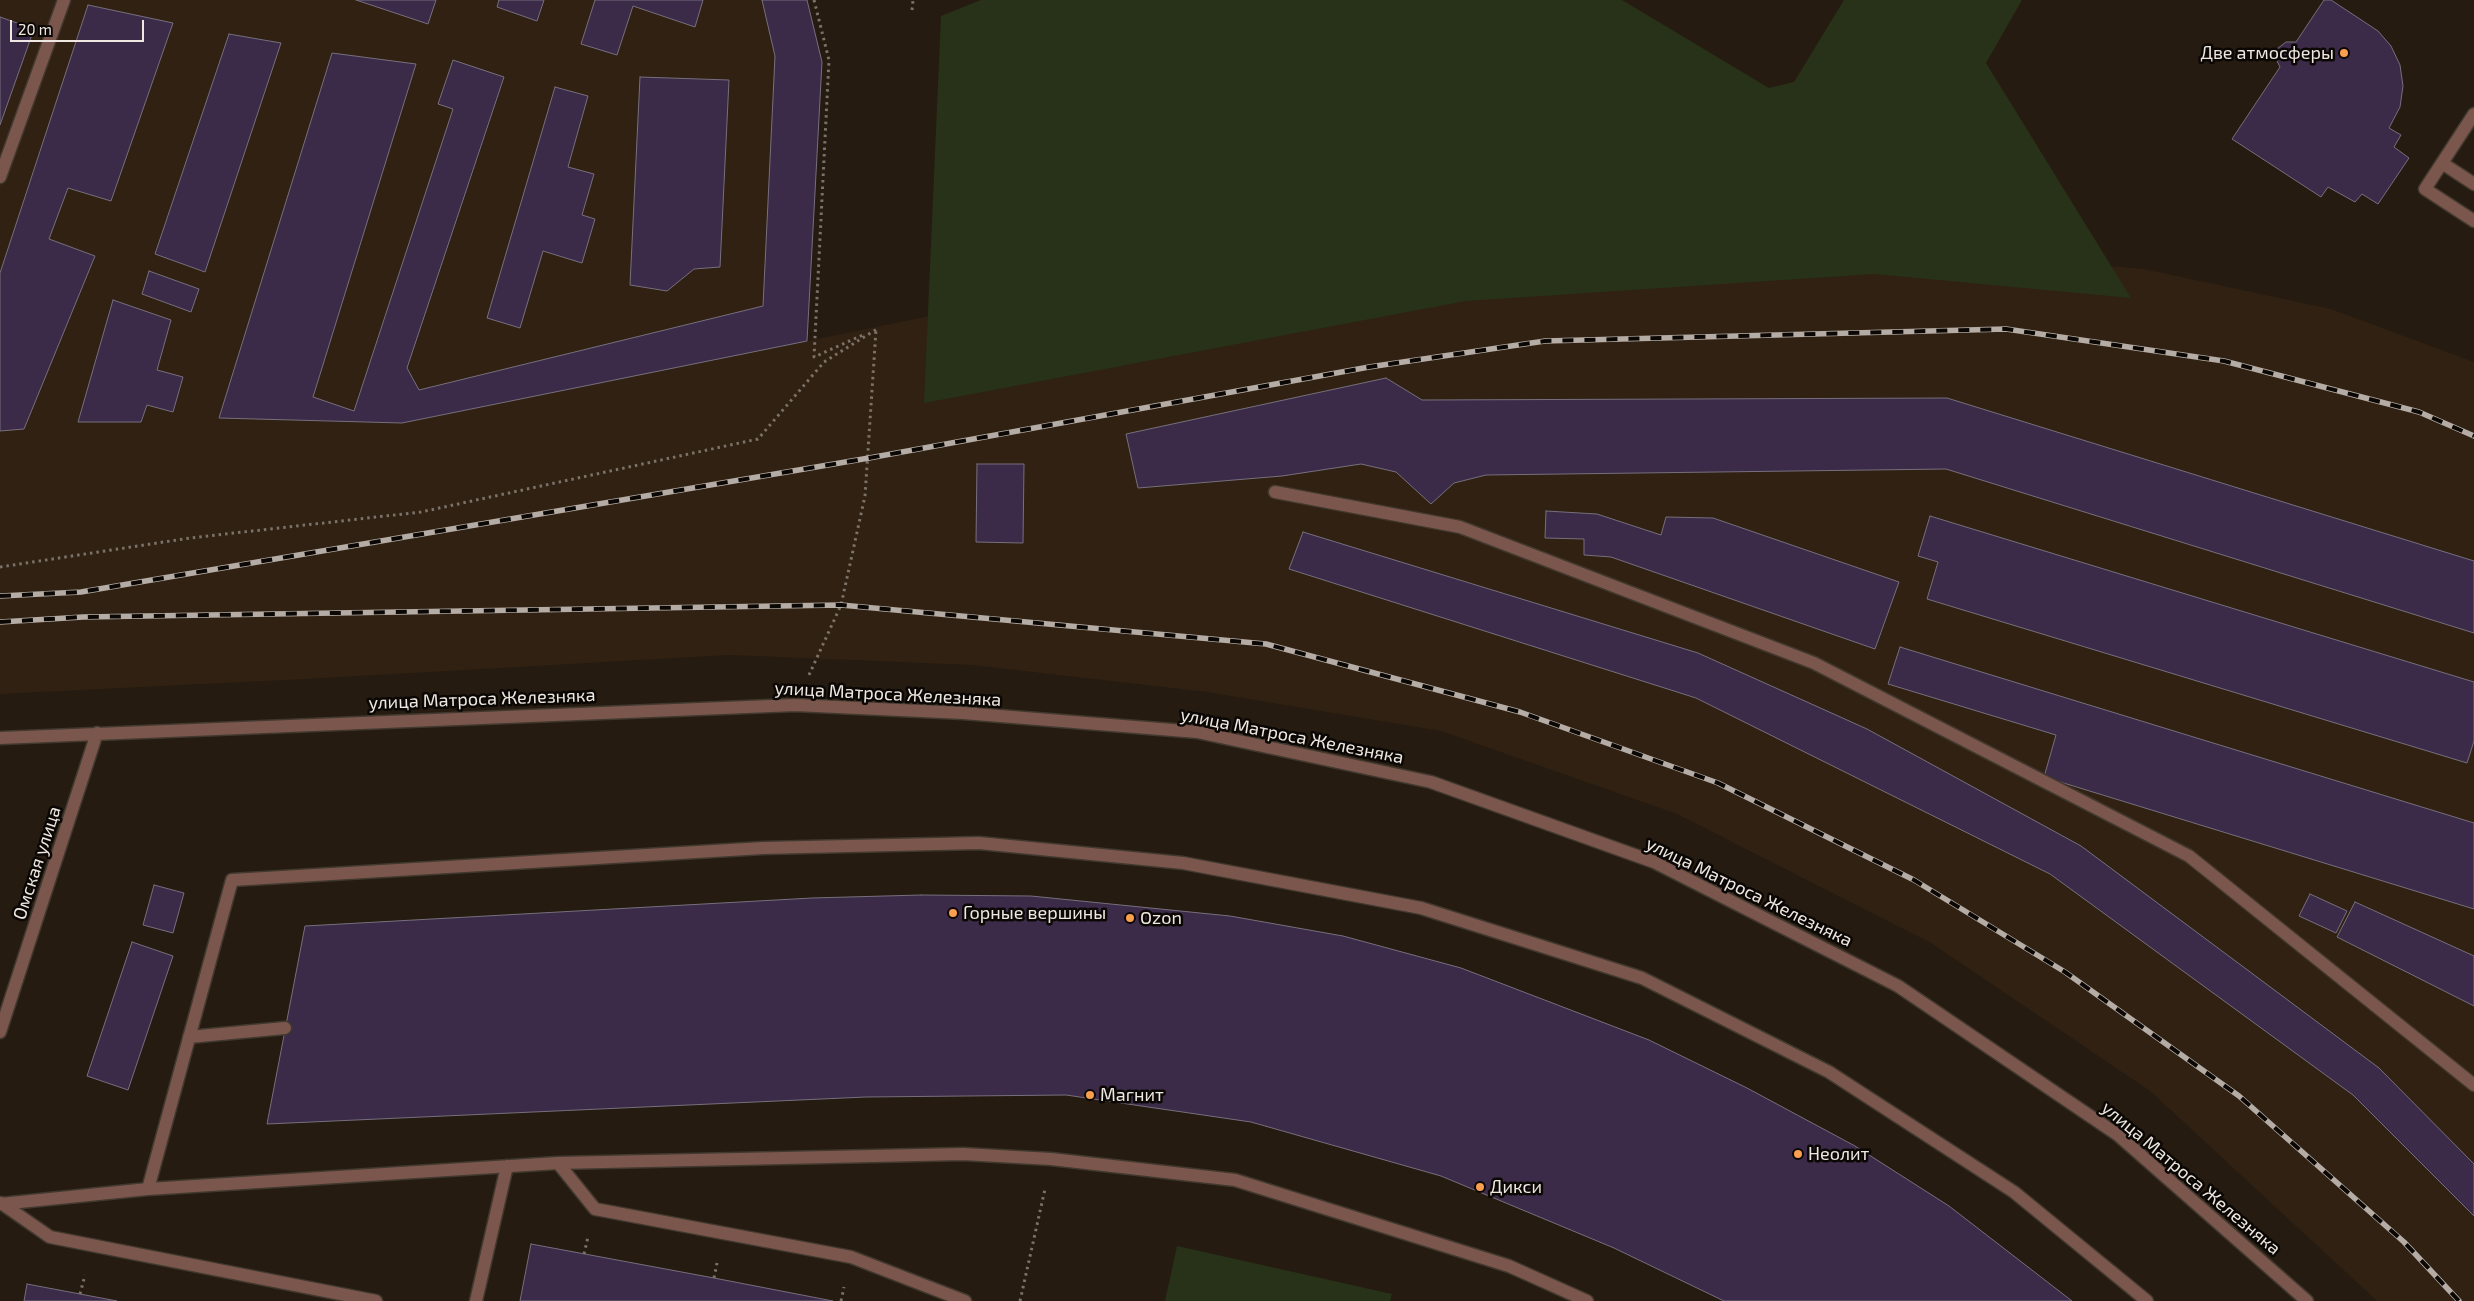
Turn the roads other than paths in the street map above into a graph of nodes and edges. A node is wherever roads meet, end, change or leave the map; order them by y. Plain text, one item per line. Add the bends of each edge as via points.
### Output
1 (64, 0) edge
2 (2474, 114) edge
3 (2442, 163) junction
4 (0, 177) edge
5 (2474, 184) edge
6 (2474, 221) edge
7 (1275, 492) dead end
8 (97, 733) junction
9 (0, 738) edge
10 (286, 1028) dead end
11 (0, 1032) edge
12 (189, 1037) junction
13 (2474, 1085) edge
14 (558, 1163) junction
15 (507, 1166) junction
16 (148, 1189) junction
17 (1, 1204) edge
18 (376, 1301) edge
19 (476, 1301) edge
20 (965, 1301) edge
21 (1587, 1301) edge
22 (2147, 1301) edge
23 (2307, 1301) edge

1 - 4 street
2 - 3 street
3 - 5 street
3 - 6 street via 2425,189
7 - 13 street via 1460,527 1814,663 2189,856
8 - 9 street, улица Матроса Железняка
8 - 11 street, Омская улица
8 - 23 street, улица Матроса Железняка via 795,705 1197,732 1431,782 1654,862 1898,986 2118,1135
10 - 12 street
12 - 16 street
12 - 22 street via 232,880 763,848 979,843 1183,863 1421,908 1642,978 1829,1072 2014,1192
14 - 15 street
14 - 20 street via 595,1209 850,1257
14 - 21 street via 963,1154 1051,1159 1235,1180 1508,1266
15 - 16 street
15 - 19 street
16 - 17 street
17 - 18 street via 50,1237

